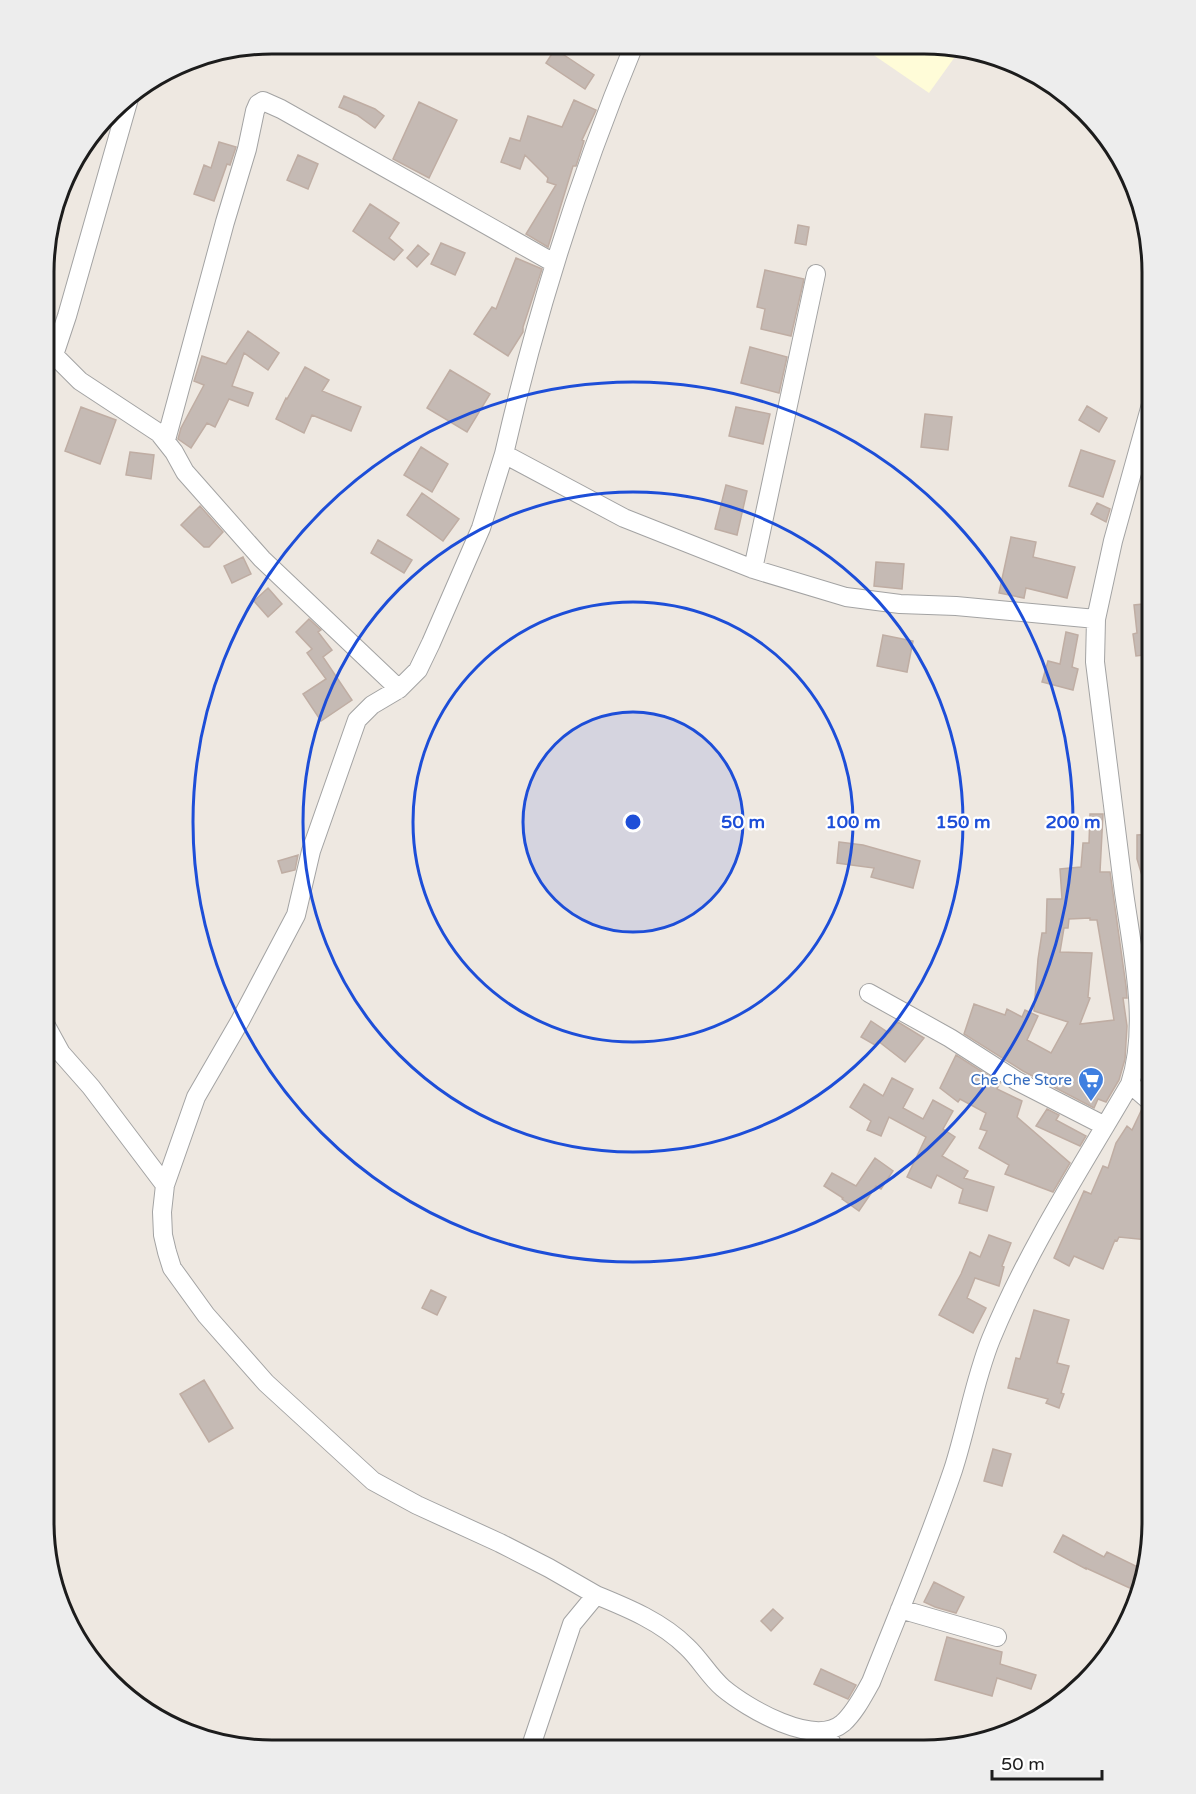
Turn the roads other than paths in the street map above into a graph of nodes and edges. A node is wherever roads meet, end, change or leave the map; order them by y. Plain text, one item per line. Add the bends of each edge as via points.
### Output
1 (630, 54) edge
2 (125, 111) edge
3 (554, 263) junction
4 (816, 274) dead end
5 (54, 337) edge
6 (54, 354) edge
7 (1142, 437) edge
8 (166, 440) junction
9 (504, 454) junction
10 (753, 568) junction
11 (1096, 619) junction
12 (399, 689) junction
13 (869, 993) dead end
14 (54, 1039) edge
15 (1130, 1084) junction
16 (1142, 1094) edge
17 (1105, 1126) junction
18 (165, 1185) junction
19 (596, 1595) junction
20 (900, 1609) junction
21 (997, 1637) dead end
22 (826, 1732) junction
23 (533, 1740) edge
24 (830, 1740) edge

1 - 3 street
2 - 5 street
3 - 8 street via 281,109 263,102 258,104
3 - 9 street
4 - 10 street
6 - 8 street via 80,381
7 - 11 street
8 - 12 street via 185,472 262,559
9 - 10 street via 624,518
9 - 12 street via 481,528 431,643 418,670
10 - 11 street via 846,597
11 - 15 street via 1095,662 1135,977 1139,1038
12 - 18 street via 372,705 357,720 311,851 296,915 196,1097
13 - 17 street via 1017,1081
14 - 18 street
15 - 16 street
15 - 17 street
17 - 20 street via 1053,1212 990,1340 965,1434
18 - 19 street via 163,1235 172,1268 206,1315 266,1383 373,1481
19 - 22 street via 653,1621 687,1647 723,1688 747,1706 792,1726
19 - 23 street via 572,1624
20 - 21 street
20 - 22 street via 871,1682 857,1706 842,1724
22 - 24 street

